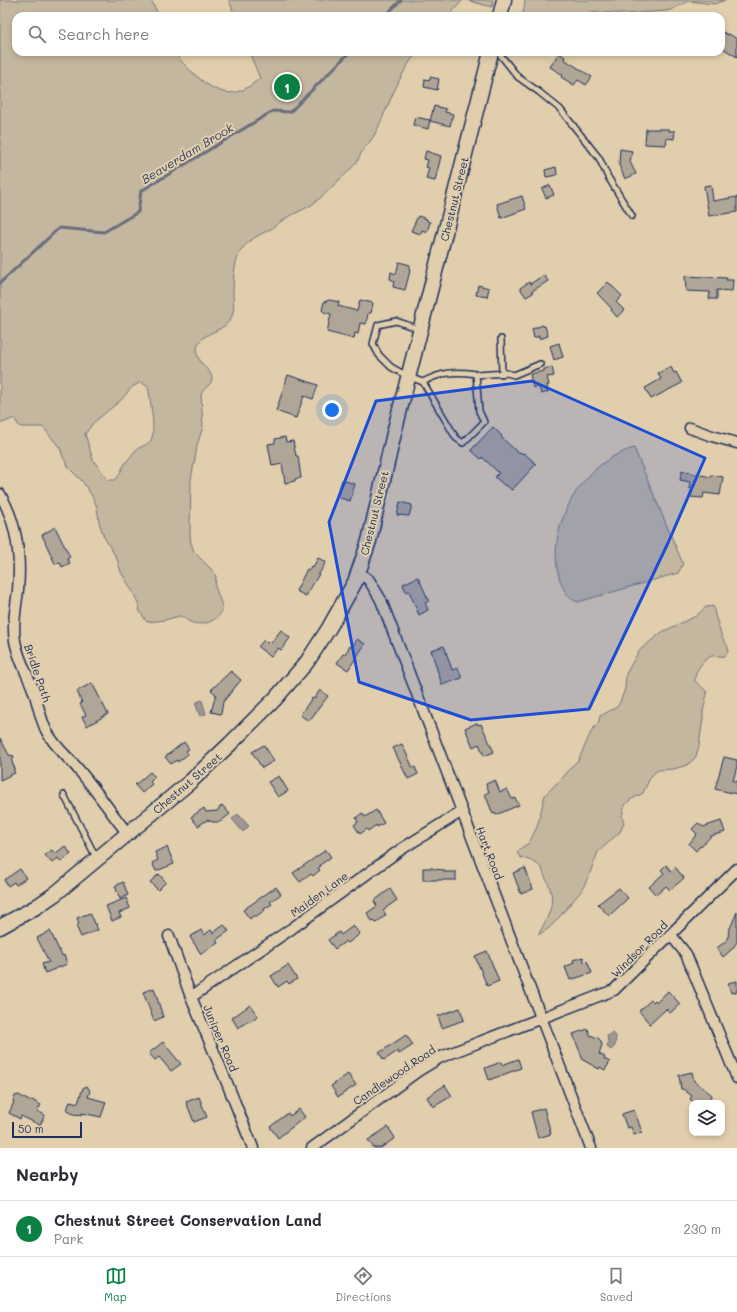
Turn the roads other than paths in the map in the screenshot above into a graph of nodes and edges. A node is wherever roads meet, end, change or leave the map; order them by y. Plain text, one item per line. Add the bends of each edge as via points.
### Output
1 (504, 0) edge
2 (501, 12) edge
3 (491, 56) edge
4 (501, 56) edge
5 (632, 216) dead end
6 (421, 330) junction
7 (501, 339) dead end
8 (540, 364) dead end
9 (502, 374) junction
10 (476, 375) junction
11 (409, 377) junction
12 (423, 382) junction
13 (690, 428) dead end
14 (737, 443) edge
15 (0, 494) edge
16 (358, 572) junction
17 (64, 795) dead end
18 (462, 811) junction
19 (128, 834) junction
20 (98, 860) junction
21 (737, 869) edge
22 (0, 927) edge
23 (671, 934) junction
24 (169, 936) dead end
25 (191, 997) junction
26 (541, 1018) junction
27 (737, 1078) edge
28 (253, 1148) edge
29 (312, 1148) edge
30 (591, 1148) edge

1 - 2 street
3 - 6 street, Chestnut Street
4 - 5 lane via 518,77 560,108 599,158
6 - 11 street, Chestnut Street
6 - 11 lane via 396,321 378,324 373,344 379,355 391,367
7 - 9 lane
8 - 9 lane via 514,375
9 - 10 lane
10 - 12 lane via 461,372 436,375
10 - 12 lane via 479,411 484,422 463,443 456,438
11 - 12 lane
11 - 16 street, Chestnut Street via 369,541
13 - 14 street
15 - 19 street, Bridle Path via 9,509 18,545 18,592 13,620 15,642 35,693 41,718 55,744 79,770
16 - 18 street, Hart Road via 369,580 381,600
16 - 19 street, Chestnut Street via 329,628 306,662 279,694 191,781
17 - 20 lane
18 - 25 street, Maiden Lane via 400,850
18 - 26 street, Hart Road
19 - 20 street, Chestnut Street
20 - 22 street, Chestnut Street via 50,897
21 - 23 street, Windsor Road
23 - 26 street, Windsor Road via 614,990
23 - 27 street via 686,954
24 - 25 street, Juniper Road
25 - 28 street, Juniper Road
26 - 29 street, Candlewood Road via 433,1061
26 - 30 street, Hart Road

